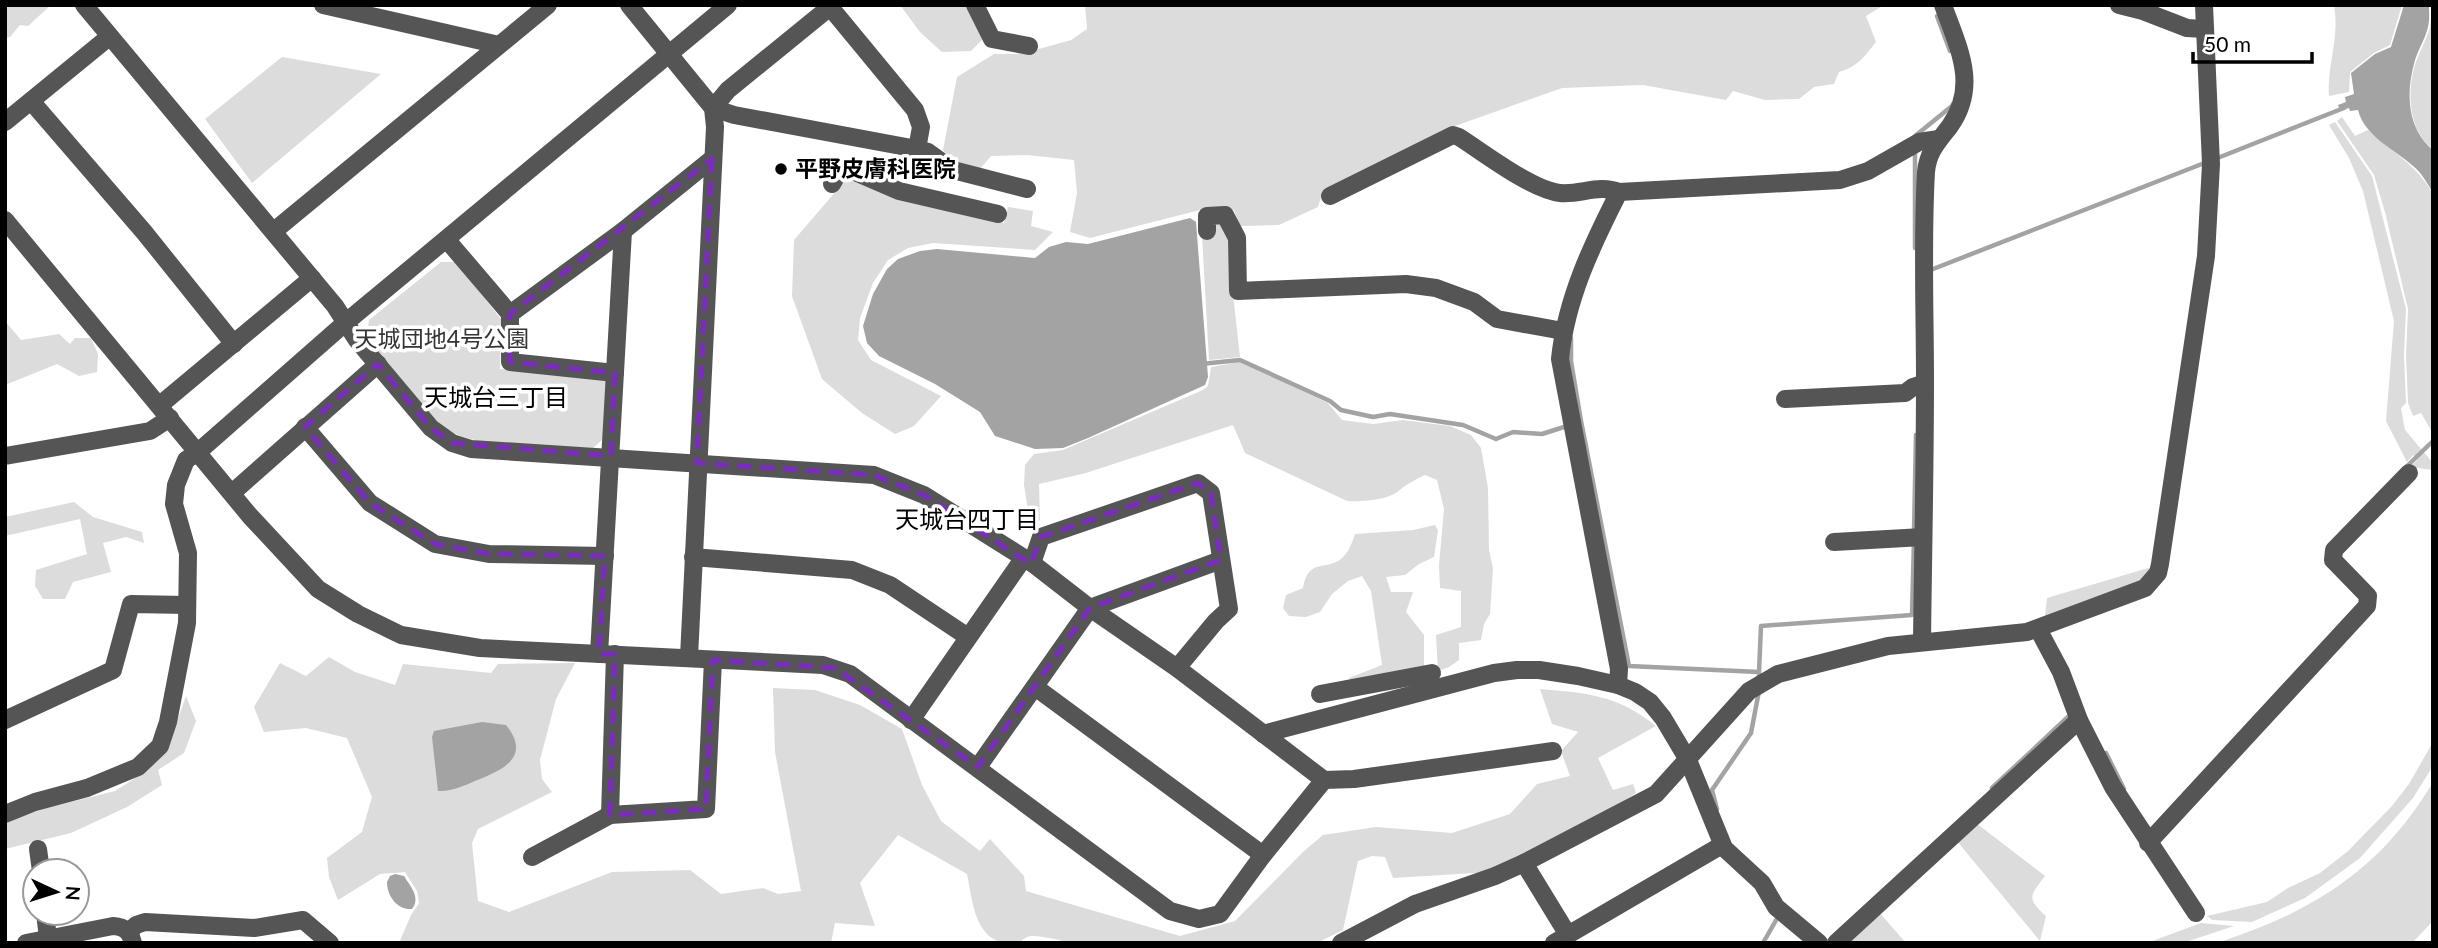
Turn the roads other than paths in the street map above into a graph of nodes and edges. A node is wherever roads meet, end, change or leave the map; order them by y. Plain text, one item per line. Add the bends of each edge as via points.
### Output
1 (84, 5) edge
2 (323, 5) edge
3 (548, 5) edge
4 (629, 5) edge
5 (728, 5) edge
6 (975, 5) edge
7 (1943, 5) edge
8 (2119, 5) edge
9 (2204, 5) edge
10 (2204, 29) junction
11 (109, 37) junction
12 (499, 45) junction
13 (1029, 47) dead end
14 (670, 55) junction
15 (32, 101) junction
16 (713, 108) junction
17 (5, 122) edge
18 (1939, 139) junction
19 (917, 149) junction
20 (712, 159) junction
21 (953, 170) junction
22 (832, 184) dead end
23 (1027, 189) dead end
24 (1619, 192) junction
25 (1330, 196) dead end
26 (946, 202) junction
27 (999, 214) dead end
28 (5, 220) edge
29 (274, 231) junction
30 (623, 231) junction
31 (1208, 231) dead end
32 (447, 240) junction
33 (312, 278) junction
34 (510, 314) junction
35 (345, 323) junction
36 (1563, 331) junction
37 (234, 344) junction
38 (378, 363) junction
39 (615, 373) junction
40 (1920, 384) junction
41 (1785, 399) dead end
42 (165, 412) junction
43 (304, 427) junction
44 (198, 452) junction
45 (5, 456) edge
46 (611, 456) junction
47 (697, 463) junction
48 (2409, 473) dead end
49 (232, 493) junction
50 (1917, 537) junction
51 (1834, 542) dead end
52 (605, 556) junction
53 (694, 557) junction
54 (1221, 560) junction
55 (1027, 561) junction
56 (187, 605) junction
57 (1090, 608) junction
58 (2038, 629) junction
59 (968, 637) junction
60 (1922, 641) junction
61 (607, 654) junction
62 (689, 657) junction
63 (713, 660) junction
64 (1177, 668) junction
65 (1432, 673) dead end
66 (1618, 685) junction
67 (1035, 687) junction
68 (1320, 694) dead end
69 (2077, 715) junction
70 (5, 720) edge
71 (911, 720) junction
72 (1263, 734) junction
73 (1553, 751) dead end
74 (1688, 761) junction
75 (978, 768) junction
76 (1324, 780) junction
77 (5, 814) edge
78 (610, 816) junction
79 (2148, 843) junction
80 (38, 849) dead end
81 (1725, 849) junction
82 (1263, 855) junction
83 (39, 857) edge
84 (532, 857) dead end
85 (1524, 863) junction
86 (2196, 913) dead end
87 (47, 927) edge
88 (253, 935) edge
89 (131, 937) edge
90 (48, 938) junction
91 (1561, 939) edge
92 (1353, 940) edge
93 (1837, 942) edge
94 (26, 943) edge
95 (330, 943) edge
96 (1819, 943) edge

1 - 11 street
2 - 12 street
3 - 12 street
4 - 14 street
5 - 14 street
6 - 13 street via 992,39
7 - 18 street via 1966,83 1962,105
8 - 10 street via 2187,28
9 - 10 street
10 - 58 street via 2211,159 2202,290 2158,573 2145,588
11 - 15 street
11 - 29 street
12 - 29 street
14 - 16 street
14 - 32 street
15 - 17 street
15 - 37 street
16 - 19 street
16 - 19 street via 728,90 830,7 915,110 921,127
16 - 20 street
18 - 24 street via 1916,143 1868,171 1840,180
18 - 40 street via 1928,157
19 - 21 street
20 - 30 street
20 - 47 street
21 - 23 street
21 - 26 street
22 - 26 street via 839,172 848,169 899,191
24 - 25 street via 1607,187 1561,194 1542,189 1454,135
24 - 36 street via 1586,260
26 - 27 street
28 - 42 street
29 - 33 street
30 - 34 street
30 - 39 street
31 - 36 street via 1207,216 1225,215 1237,238 1238,291 1406,284 1436,288 1474,302 1497,319
32 - 34 street
32 - 35 street
33 - 35 street
33 - 37 street
34 - 39 street via 510,362
35 - 38 street
35 - 44 street
36 - 66 street via 1560,359 1619,669
37 - 42 street
38 - 43 street
38 - 46 street via 430,428 452,443 471,449
39 - 46 street
40 - 41 street via 1905,393
40 - 50 street
42 - 44 street
42 - 45 street via 149,431
43 - 49 street
43 - 52 street via 370,503 435,544 489,554
44 - 49 street
44 - 56 street via 186,460 174,504 188,553
46 - 47 street
46 - 52 street
47 - 53 street
47 - 55 street via 874,475 924,495
48 - 79 street via 2334,550 2333,559 2368,596 2367,606
49 - 61 street via 318,589 401,635 480,648
50 - 51 street
50 - 60 street
52 - 61 street
53 - 59 street via 852,570 890,586
53 - 62 street
54 - 55 street via 1211,493 1198,484 1041,537
54 - 57 street
54 - 64 street via 1229,609
55 - 57 street
55 - 59 street
56 - 70 street via 131,604 113,670
56 - 77 street via 160,747 138,767
57 - 64 street
57 - 67 street
58 - 60 street
58 - 69 street
59 - 71 street
60 - 74 street via 1788,671 1766,681 1749,691
61 - 62 street
61 - 78 street
62 - 63 street
63 - 71 street via 835,667
63 - 78 street via 706,809
64 - 72 street
65 - 68 street
66 - 72 street via 1539,670 1494,673
66 - 74 street via 1650,702
67 - 75 street
67 - 82 street
69 - 79 street
69 - 93 street
71 - 75 street
72 - 76 street
73 - 76 street
74 - 81 street
74 - 85 street via 1656,794
75 - 82 street via 1170,911 1199,919 1220,914
76 - 82 street
78 - 84 street
79 - 86 street
80 - 83 street
81 - 91 street
81 - 96 street via 1762,883 1776,907
85 - 91 street
85 - 92 street via 1415,904
87 - 90 street
88 - 89 street via 145,922 136,925
88 - 95 street via 303,920
89 - 90 street via 122,927 113,926
90 - 94 street

